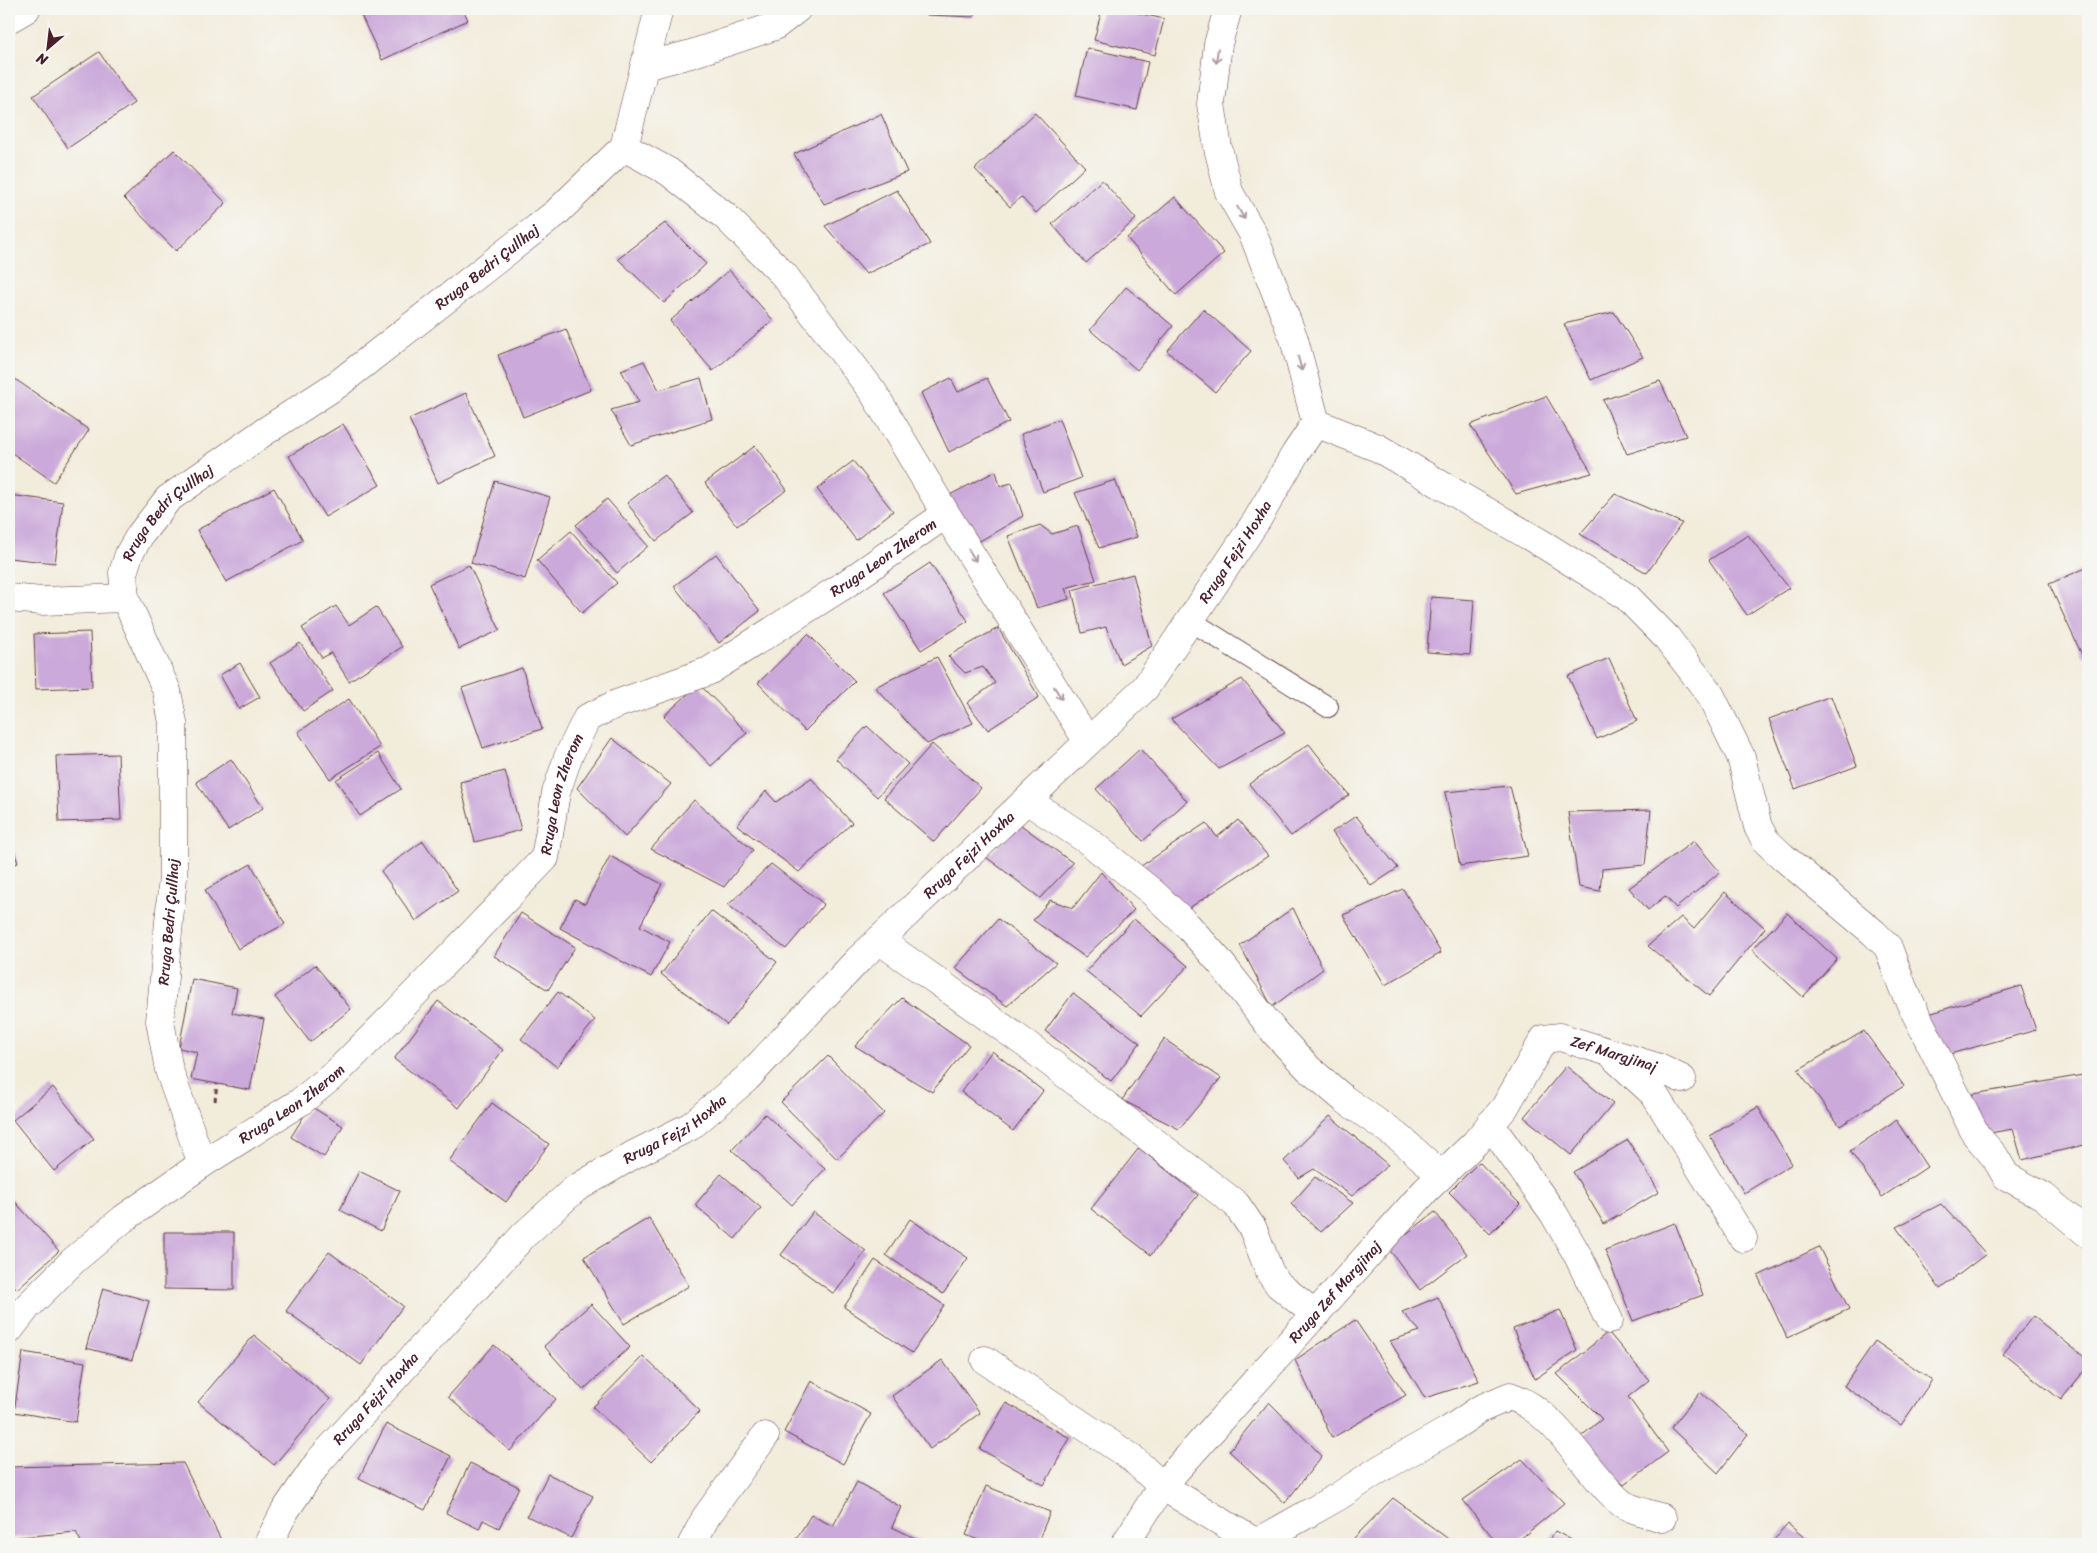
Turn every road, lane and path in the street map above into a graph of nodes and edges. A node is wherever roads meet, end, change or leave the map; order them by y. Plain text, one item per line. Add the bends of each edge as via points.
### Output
1 (26, 9) edge
2 (660, 9) edge
3 (797, 9) edge
4 (1228, 9) edge
5 (9, 18) edge
6 (645, 66) junction
7 (624, 147) junction
8 (1316, 423) junction
9 (946, 514) junction
10 (9, 598) edge
11 (125, 598) junction
12 (1191, 621) junction
13 (1328, 707) dead end
14 (1088, 742) junction
15 (1028, 801) junction
16 (879, 940) junction
17 (1544, 1040) joint
18 (1607, 1052) junction
19 (1682, 1079) dead end
20 (1490, 1124) junction
21 (202, 1164) junction
22 (1441, 1175) junction
23 (2088, 1234) edge
24 (1743, 1238) dead end
25 (1316, 1315) junction
26 (1609, 1320) dead end
27 (9, 1330) edge
28 (985, 1360) dead end
29 (765, 1436) dead end
30 (1162, 1486) junction
31 (1662, 1518) dead end
32 (268, 1544) edge
33 (692, 1544) edge
34 (1126, 1544) edge
35 (1257, 1544) edge

1 - 5 street
2 - 6 street
3 - 6 street via 775,26
4 -> 8 street via 1218,44 1211,104 1218,148 1229,192 1253,234 1294,339
6 - 7 street
7 - 9 street via 669,172 726,217 784,275 873,392
7 - 11 street, Rruga Bedri Çullhaj via 556,213 338,384 168,500 129,554 123,573
8 - 12 street, Rruga Fejzi Hoxha
8 - 23 street via 1378,448 1546,546 1627,597 1667,638 1710,694 1741,757 1758,827 1766,841 1888,947 1903,988 1976,1135 2006,1176 2043,1196
9 -> 14 street
9 - 21 street, Rruga Leon Zherom via 846,584 709,671 587,718 568,757 556,793 544,858 334,1074 300,1102
10 - 11 street via 42,601
11 - 21 street, Rruga Bedri Çullhaj via 167,692 173,723 173,877 160,1021 169,1070
12 - 13 lane
12 - 14 street, Rruga Fejzi Hoxha via 1145,688
14 - 15 street, Rruga Fejzi Hoxha
15 - 16 street, Rruga Fejzi Hoxha
15 - 22 street via 1087,840 1152,892 1213,954 1276,1034 1308,1068
16 - 25 street via 1026,1044 1236,1204 1253,1229 1270,1273 1278,1284
16 - 32 street, Rruga Fejzi Hoxha via 747,1078 691,1126 633,1154 574,1189 524,1235 319,1461 285,1511
17 - 18 street, Zef Margjinaj via 1560,1037
17 - 20 street, Rruga Zef Margjinaj via 1505,1108
18 - 19 street, Zef Margjinaj via 1657,1067
18 - 24 street via 1654,1094
20 - 22 street, Rruga Zef Margjinaj
20 - 26 street via 1554,1214
21 - 27 street via 123,1219 74,1261 27,1307
22 - 25 street, Rruga Zef Margjinaj
25 - 30 street, Rruga Zef Margjinaj
28 - 30 street via 1132,1458
29 - 33 street via 706,1517
30 - 34 street, Rruga Zef Margjinaj
30 - 35 street
31 - 35 street via 1621,1503 1546,1419 1523,1401 1510,1396 1480,1409

